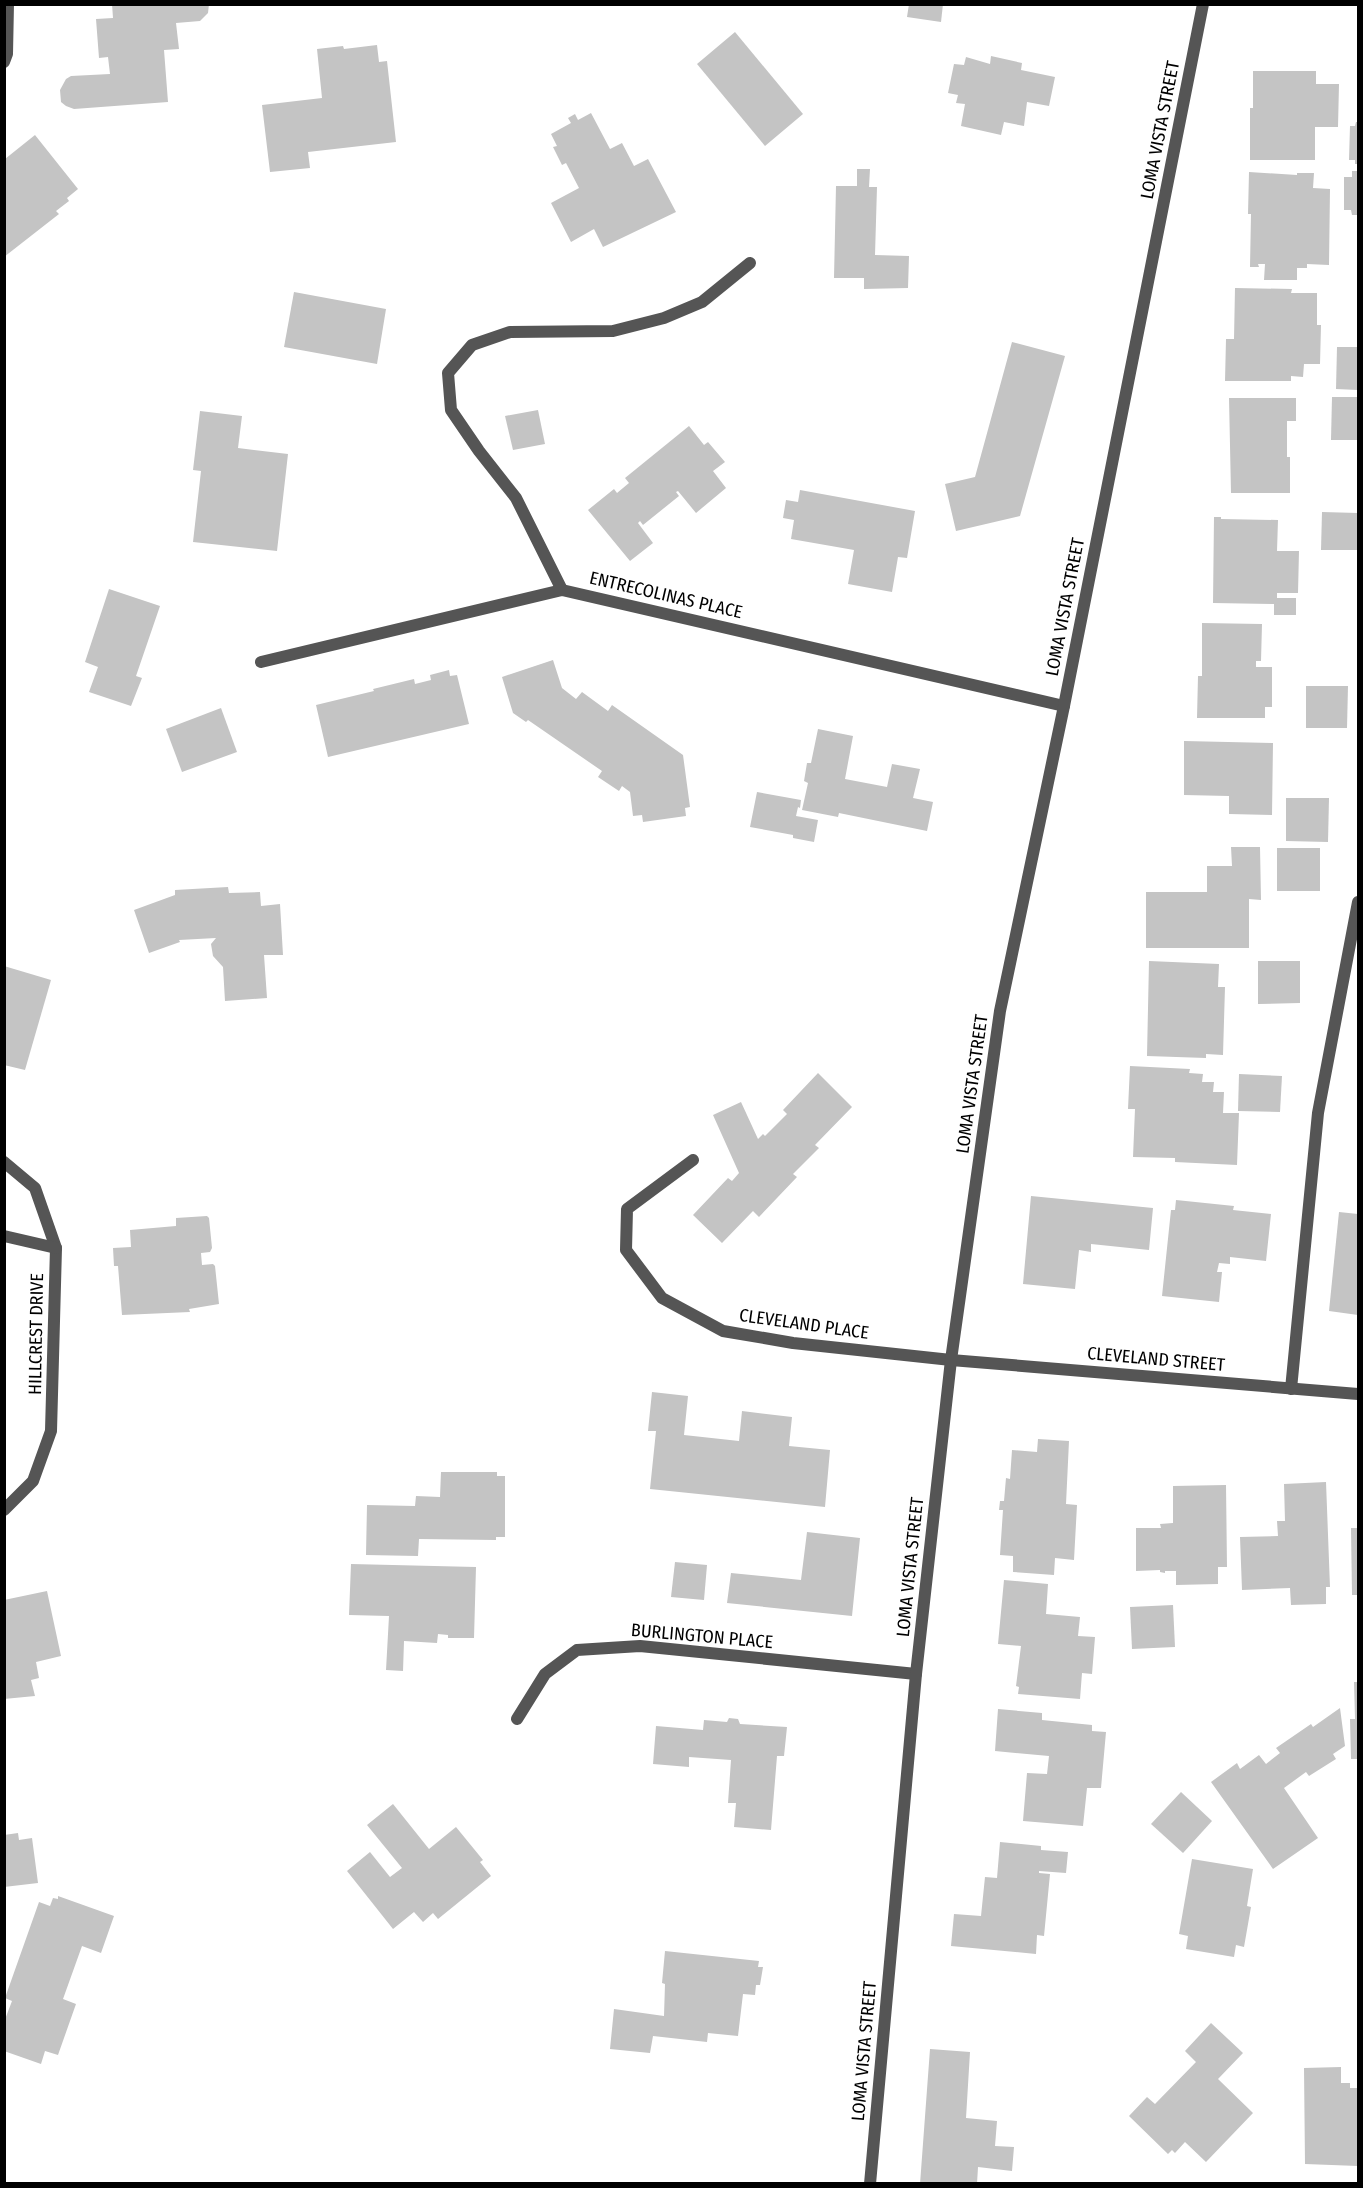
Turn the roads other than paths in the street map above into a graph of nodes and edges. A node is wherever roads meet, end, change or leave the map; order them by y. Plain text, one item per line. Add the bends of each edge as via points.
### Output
1 (8, 4) edge
2 (1203, 4) edge
3 (4, 62) edge
4 (750, 263) dead end
5 (562, 590) junction
6 (261, 662) dead end
7 (1064, 706) junction
8 (1359, 902) edge
9 (693, 1161) dead end
10 (4, 1162) edge
11 (4, 1236) edge
12 (56, 1248) junction
13 (951, 1360) junction
14 (1291, 1389) junction
15 (1359, 1394) edge
16 (4, 1510) edge
17 (916, 1674) junction
18 (517, 1719) dead end
19 (870, 2184) edge

1 - 3 street
2 - 7 street, LOMA VISTA STREET
4 - 5 street via 702,302 664,318 613,331 510,332 472,345 448,373 451,410 516,498
5 - 6 street, ENTRECOLINAS PLACE
5 - 7 street, ENTRECOLINAS PLACE
7 - 13 street, LOMA VISTA STREET via 1000,1011
8 - 14 street via 1318,1113
9 - 13 street, CLEVELAND PLACE via 627,1209 626,1250 662,1298 723,1330 793,1343
10 - 12 street, HILLCREST DRIVE via 35,1188
11 - 12 street
12 - 16 street, HILLCREST DRIVE via 51,1431 33,1481
13 - 14 street, CLEVELAND STREET
13 - 17 street, LOMA VISTA STREET
14 - 15 street, CLEVELAND STREET
17 - 18 street, BURLINGTON PLACE via 640,1646 577,1650 545,1674
17 - 19 street, LOMA VISTA STREET

